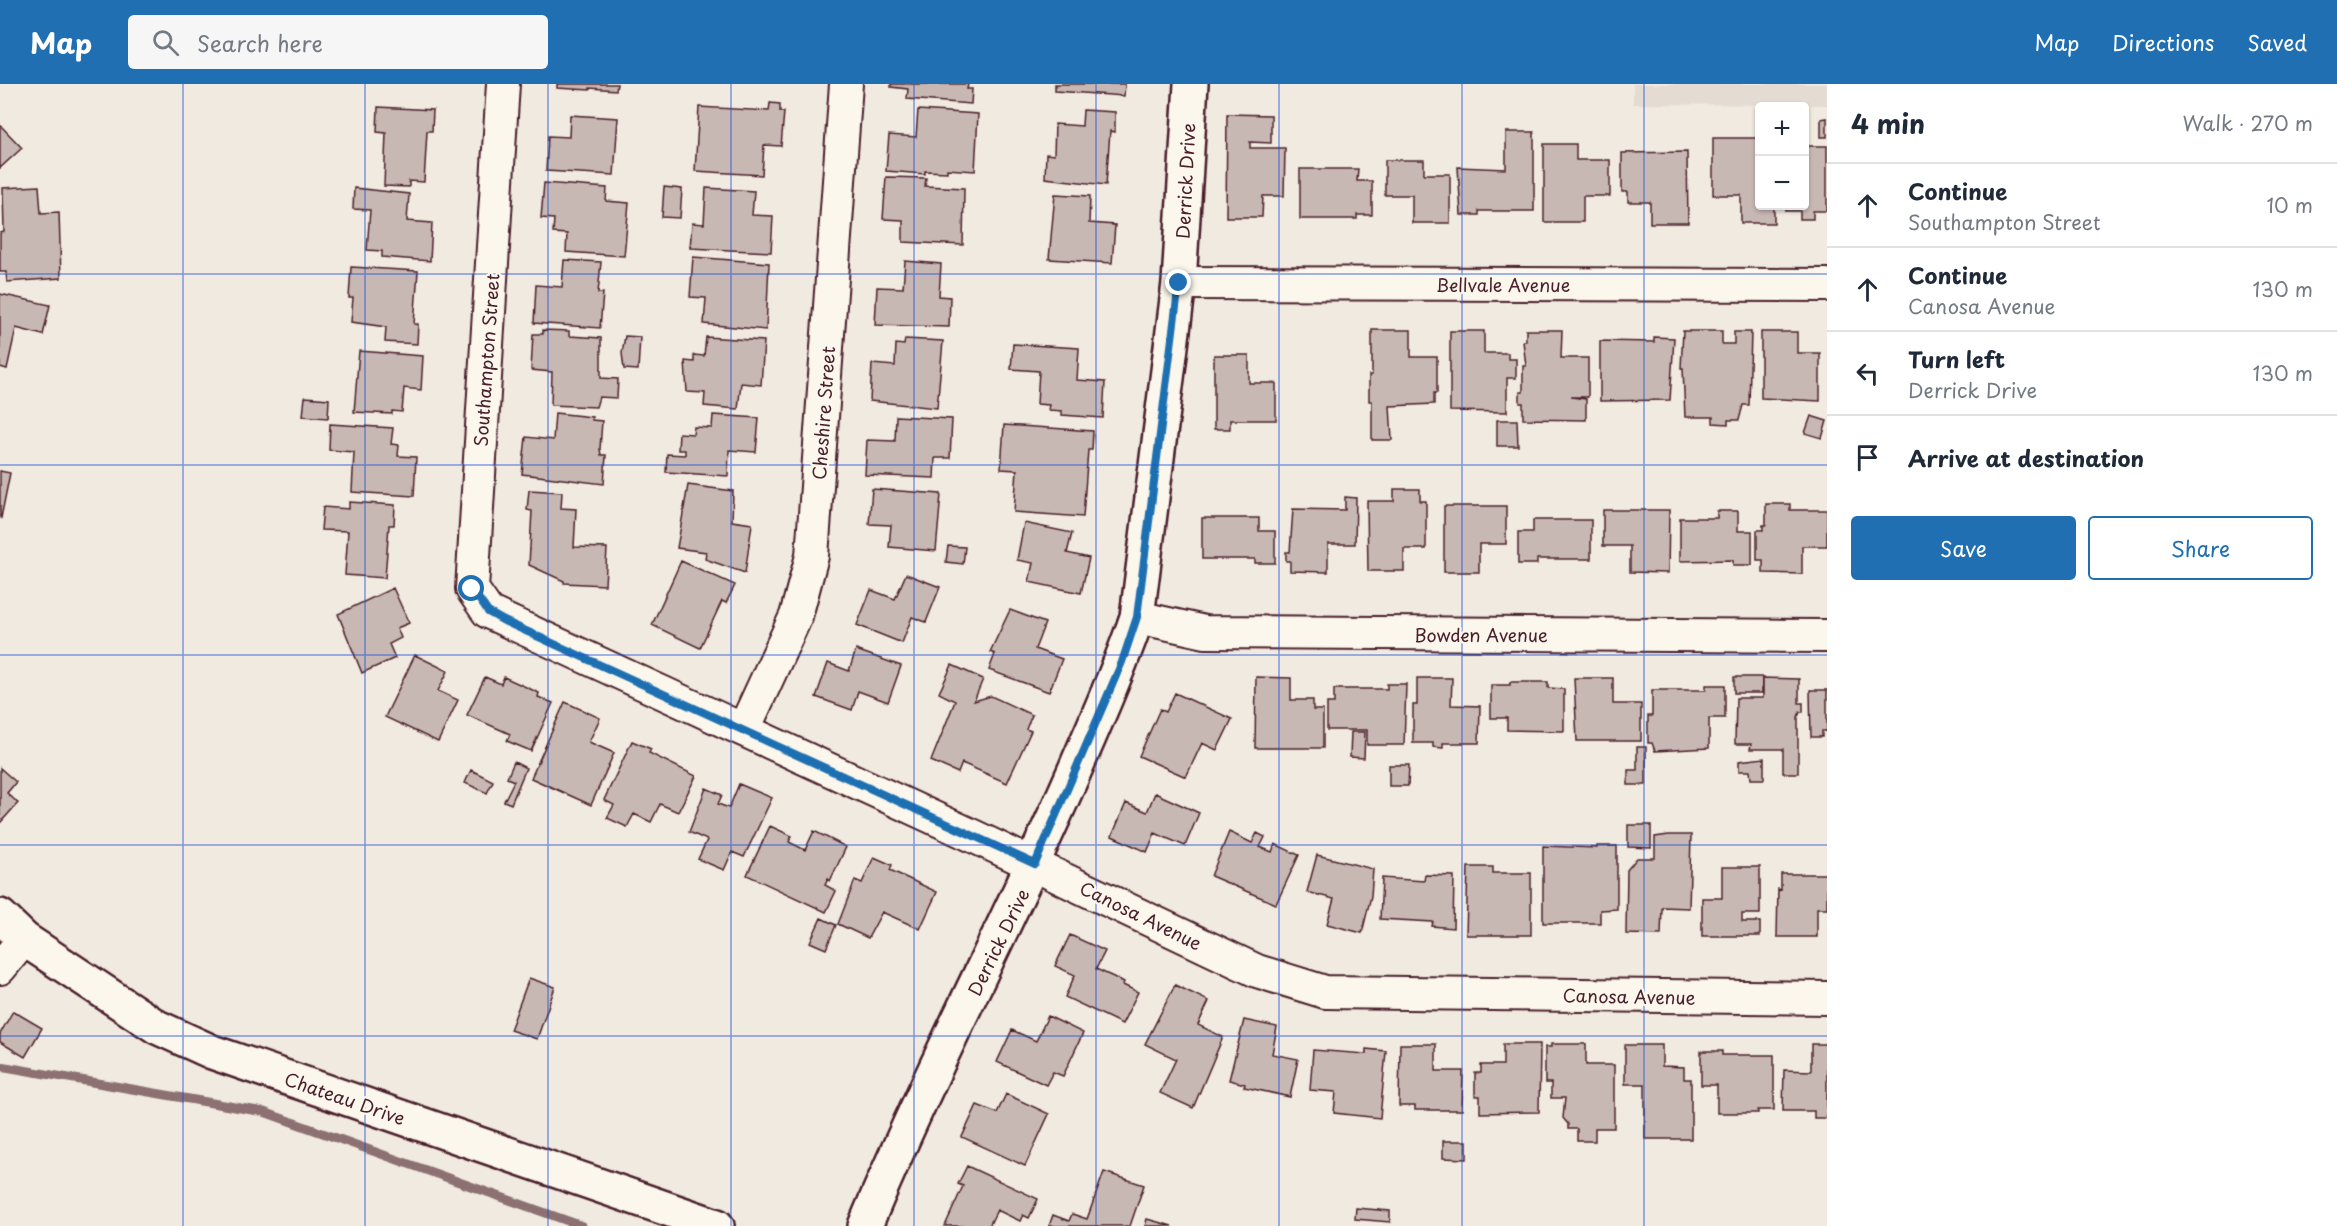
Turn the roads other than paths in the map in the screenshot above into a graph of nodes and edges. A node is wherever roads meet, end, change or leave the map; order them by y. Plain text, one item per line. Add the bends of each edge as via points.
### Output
1 (503, 84) edge
2 (846, 84) edge
3 (1191, 84) edge
4 (1179, 283) junction
5 (1827, 285) edge
6 (1137, 617) junction
7 (504, 621) joint
8 (1827, 636) edge
9 (744, 729) junction
10 (1035, 864) junction
11 (0, 916) edge
12 (24, 939) junction
13 (0, 968) edge
14 (1827, 998) edge
15 (717, 1226) edge
16 (865, 1226) edge

1 - 7 street, Southampton Street via 472,589 488,612
2 - 9 street, Cheshire Street via 812,556 796,616
3 - 4 street, Derrick Drive
4 - 5 street, Bellvale Avenue
4 - 6 street, Derrick Drive
6 - 8 street, Bowden Avenue via 1205,632
6 - 10 street, Derrick Drive via 1122,662
7 - 9 street, Canosa Avenue
9 - 10 street, Canosa Avenue
10 - 14 street, Canosa Avenue via 1257,971 1325,992
10 - 16 street, Derrick Drive
11 - 12 street, Chateau Drive
12 - 13 street
12 - 15 street, Chateau Drive via 157,1027 212,1052

